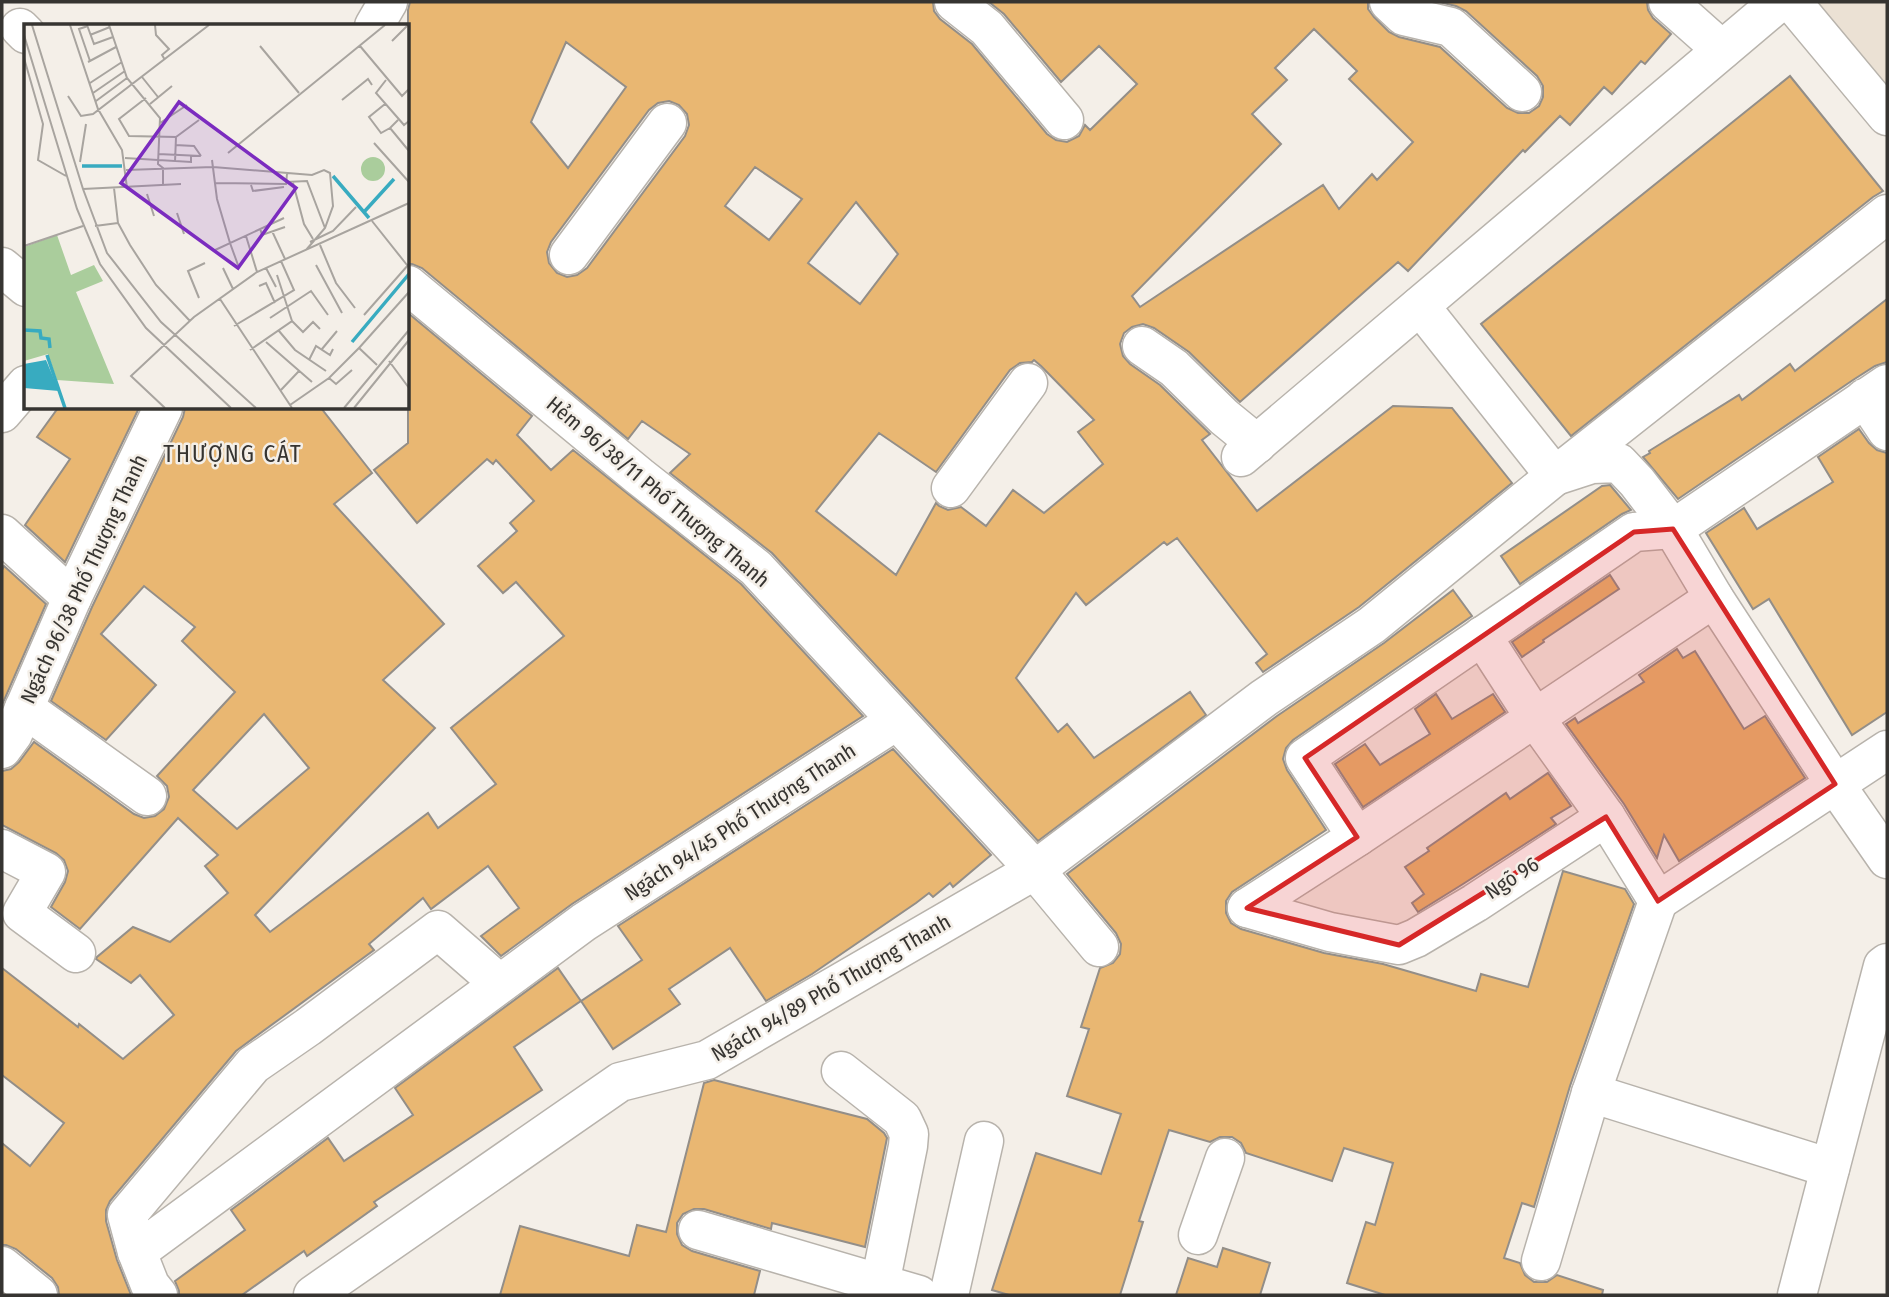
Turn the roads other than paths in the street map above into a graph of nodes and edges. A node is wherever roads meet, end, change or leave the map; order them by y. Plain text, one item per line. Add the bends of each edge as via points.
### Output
1 (388, 2) edge
2 (954, 2) edge
3 (1389, 2) edge
4 (1668, 2) edge
5 (1779, 2) edge
6 (1792, 2) edge
7 (375, 24) edge
8 (1722, 50) junction
9 (1522, 92) dead end
10 (1887, 116) edge
11 (1065, 120) dead end
12 (667, 123) dead end
13 (1887, 215) edge
14 (569, 255) dead end
15 (2, 267) edge
16 (24, 285) edge
17 (410, 287) edge
18 (1420, 306) junction
19 (1142, 346) dead end
20 (1028, 383) dead end
21 (24, 387) edge
22 (1876, 391) edge
23 (162, 410) edge
24 (2, 413) edge
25 (1887, 431) edge
26 (1555, 476) junction
27 (950, 488) dead end
28 (1673, 529) junction
29 (2, 534) edge
30 (72, 598) junction
31 (1714, 598) junction
32 (1482, 636) junction
33 (24, 708) junction
34 (1535, 718) junction
35 (896, 721) junction
36 (2, 749) edge
37 (1887, 750) edge
38 (1835, 785) junction
39 (147, 796) dead end
40 (1606, 817) junction
41 (1357, 837) junction
42 (2, 849) edge
43 (1887, 859) edge
44 (1035, 870) junction
45 (1658, 901) junction
46 (1099, 947) dead end
47 (76, 953) dead end
48 (1887, 963) edge
49 (499, 983) junction
50 (841, 1071) dead end
51 (1591, 1093) junction
52 (984, 1141) dead end
53 (1225, 1158) dead end
54 (1830, 1168) junction
55 (698, 1230) dead end
56 (1198, 1235) dead end
57 (1541, 1261) dead end
58 (2, 1265) edge
59 (144, 1282) edge
60 (880, 1284) junction
61 (38, 1295) edge
62 (313, 1295) edge
63 (919, 1295) edge
64 (949, 1295) edge
65 (1797, 1295) edge

1 - 7 street
2 - 11 street via 987,29
3 - 9 street via 1404,16 1451,27
4 - 8 street
5 - 8 street
6 - 10 street
8 - 18 street
12 - 14 street
13 - 26 street, Ngách 94/89 Phố Thượng Thanh
15 - 16 street
17 - 35 street, Hẻm 96/38/11 Phố Thượng Thanh via 756,568
18 - 19 street via 1249,451 1224,417 1174,368
18 - 26 street
20 - 27 street
21 - 24 street
22 - 25 street
22 - 28 street
23 - 30 street, Ngách 96/38 Phố Thượng Thanh
26 - 28 street via 1592,464 1619,463
26 - 44 street, Ngách 94/89 Phố Thượng Thanh via 1372,625 1264,698
28 - 31 street
28 - 32 street via 1634,532
29 - 30 street
30 - 33 street, Ngách 96/38 Phố Thượng Thanh
31 - 34 street
31 - 38 street
32 - 34 street
32 - 41 street via 1306,758
33 - 36 street, Ngách 96/38 Phố Thượng Thanh
33 - 39 street
34 - 40 street
34 - 41 street
35 - 44 street, Hẻm 96/38/11 Phố Thượng Thanh
35 - 49 street, Ngách 94/45 Phố Thượng Thanh via 584,922
37 - 38 street
38 - 43 street
38 - 45 street
40 - 41 street, Ngõ 96 via 1475,903 1399,946 1247,908
40 - 45 street
42 - 47 street via 46,872 22,913
44 - 46 street, Hẻm 96/38/11 Phố Thượng Thanh
44 - 62 street, Ngách 94/89 Phố Thượng Thanh via 707,1060 620,1082
45 - 51 street
48 - 54 street
49 - 59 street, Ngách 94/45 Phố Thượng Thanh
49 - 59 street via 438,930 253,1065 127,1215
50 - 60 street via 902,1119 909,1134
51 - 54 street
51 - 57 street
52 - 64 street
53 - 56 street
54 - 65 street
55 - 60 street
58 - 61 street
60 - 63 street

